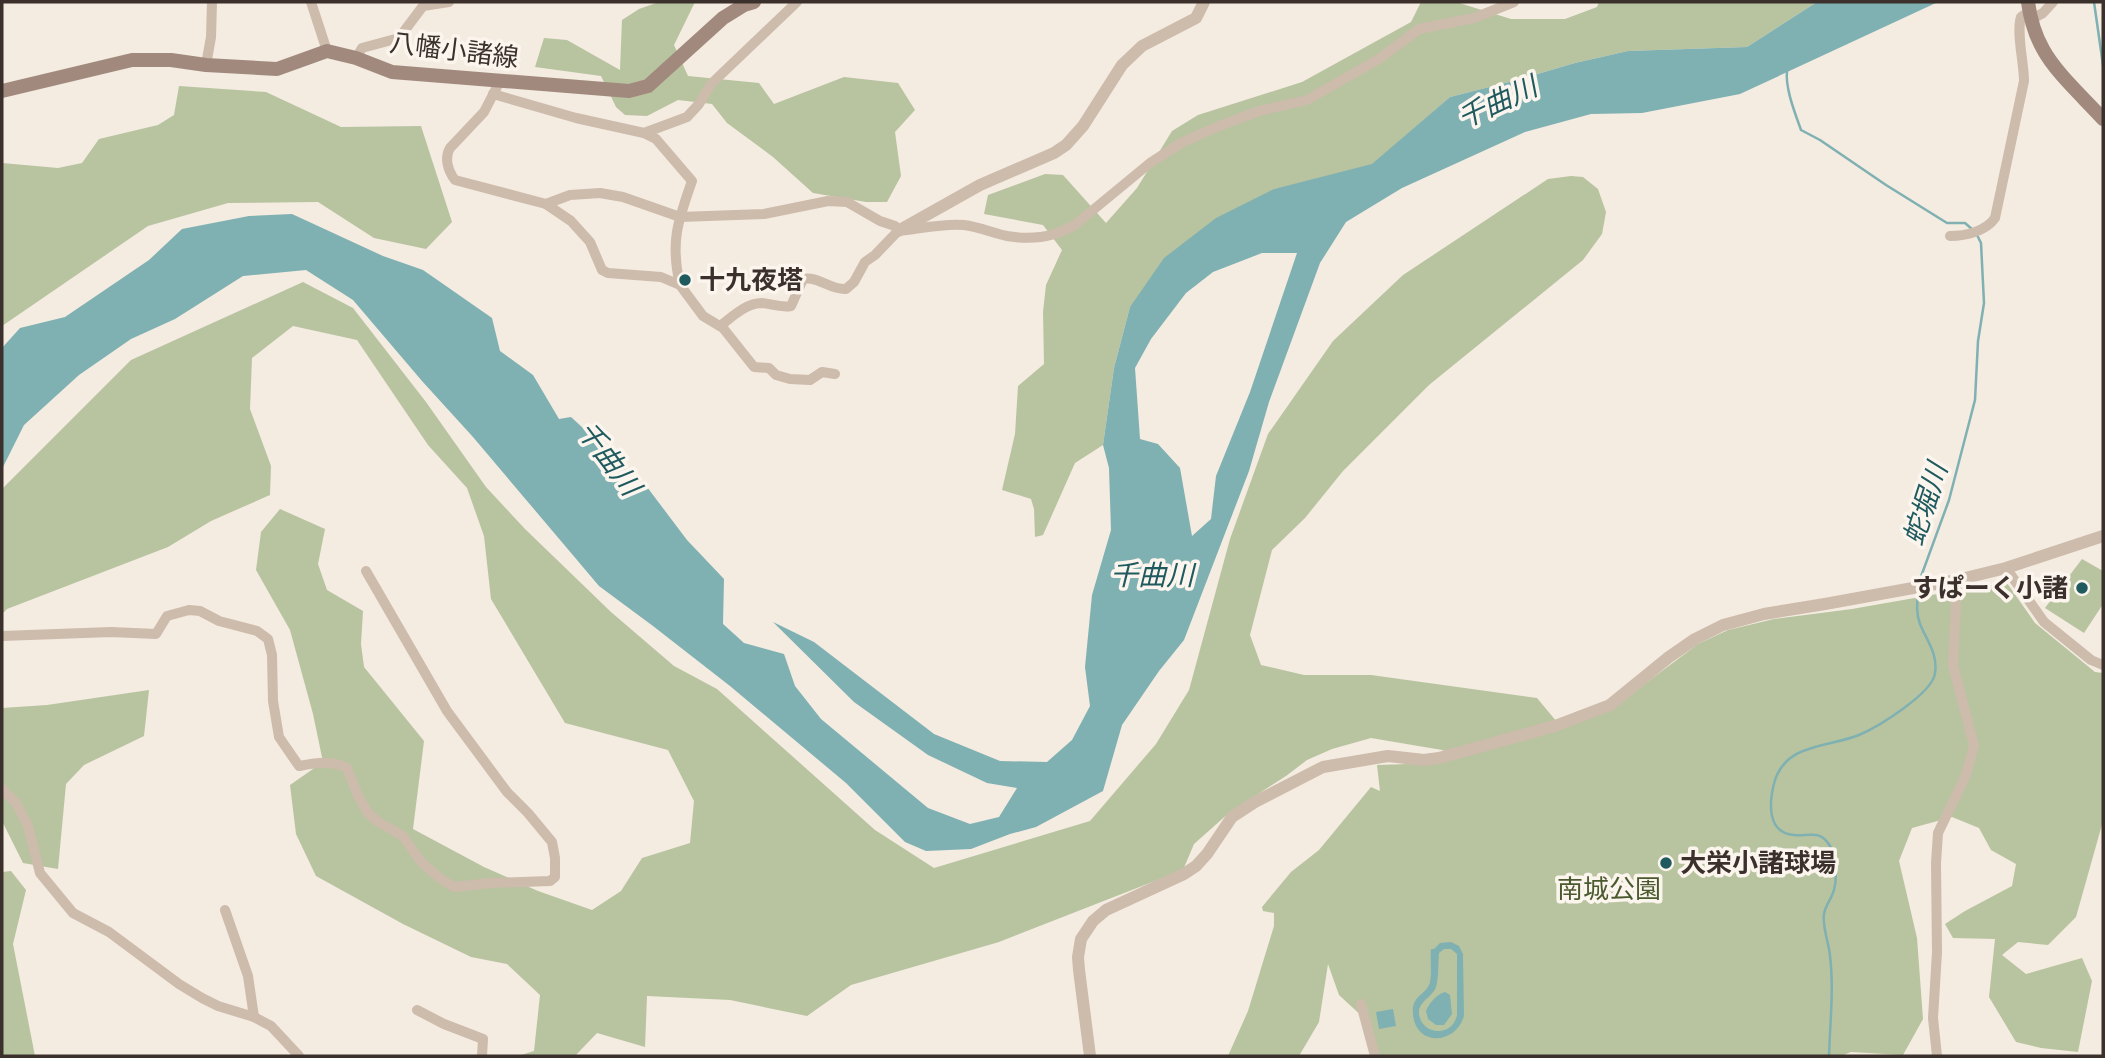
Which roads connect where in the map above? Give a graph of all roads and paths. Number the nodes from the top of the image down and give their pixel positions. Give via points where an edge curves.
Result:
1 (212, 2) edge
2 (311, 2) edge
3 (449, 2) edge
4 (754, 2) edge
5 (797, 2) edge
6 (1204, 2) edge
7 (1514, 2) edge
8 (2053, 2) edge
9 (2029, 9) edge
10 (327, 51) junction
11 (356, 58) junction
12 (206, 65) junction
13 (497, 88) junction
14 (2, 91) edge
15 (2103, 119) edge
16 (644, 132) junction
17 (546, 204) junction
18 (680, 217) junction
19 (898, 231) junction
20 (1950, 236) dead end
21 (680, 285) junction
22 (720, 326) junction
23 (835, 374) dead end
24 (2103, 536) edge
25 (2006, 568) junction
26 (366, 571) dead end
27 (1957, 580) junction
28 (2, 636) edge
29 (2103, 665) edge
30 (2, 789) edge
31 (225, 910) dead end
32 (1361, 1004) dead end
33 (417, 1010) dead end
34 (254, 1017) junction
35 (299, 1056) edge
36 (482, 1056) edge
37 (1090, 1056) edge
38 (1375, 1056) edge
39 (1937, 1056) edge

1 - 12 street
2 - 10 street
3 - 11 street via 423,6 399,38 362,48
4 - 13 main road, 八幡小諸線 via 723,18 648,86 629,91
5 - 16 street via 711,84 687,117
6 - 19 street via 1196,18 1142,46 1122,65 1066,145
7 - 19 street via 1474,18 1419,29 1379,59 1307,100 1259,111 1181,143 1065,232 1007,236 962,225
8 - 9 street via 2043,13
9 - 15 main road via 2043,49
9 - 20 street via 2018,26 2024,81 1995,218 1979,230
10 - 11 main road, 八幡小諸線
10 - 12 main road via 277,69
11 - 13 main road, 八幡小諸線 via 392,72
12 - 14 main road via 132,60
13 - 16 street via 576,118
13 - 17 street via 484,112 450,148 450,173 455,180
16 - 18 street via 656,139 692,181
17 - 18 street via 570,195 600,193
17 - 21 street via 590,242 608,274 661,277
18 - 19 street via 764,214 828,201 847,202
18 - 21 street via 674,244
19 - 22 street via 864,262 846,289 812,277 803,279 791,306 747,306
21 - 22 street via 703,316
22 - 23 street via 754,367 790,379
24 - 25 street
25 - 27 street
25 - 29 street via 2044,622
26 - 28 street via 447,711 507,792 552,842 555,877 550,881 454,887 421,862 403,836 368,813 347,768 323,762 299,766 279,737 272,655 268,639 257,631 188,610 167,616 156,634
27 - 37 street via 1723,625 1669,657 1610,705 1555,726 1456,755 1424,760 1388,756 1323,767 1255,802 1232,817 1196,866 1106,910 1093,921 1082,939 1079,957
27 - 39 street via 1953,666 1974,745 1966,775 1938,833 1933,1018
30 - 34 street via 16,803 27,826 40,873 73,914 109,932 202,998
31 - 34 street via 248,976
32 - 38 street
33 - 36 street via 483,1039
34 - 35 street via 271,1026

